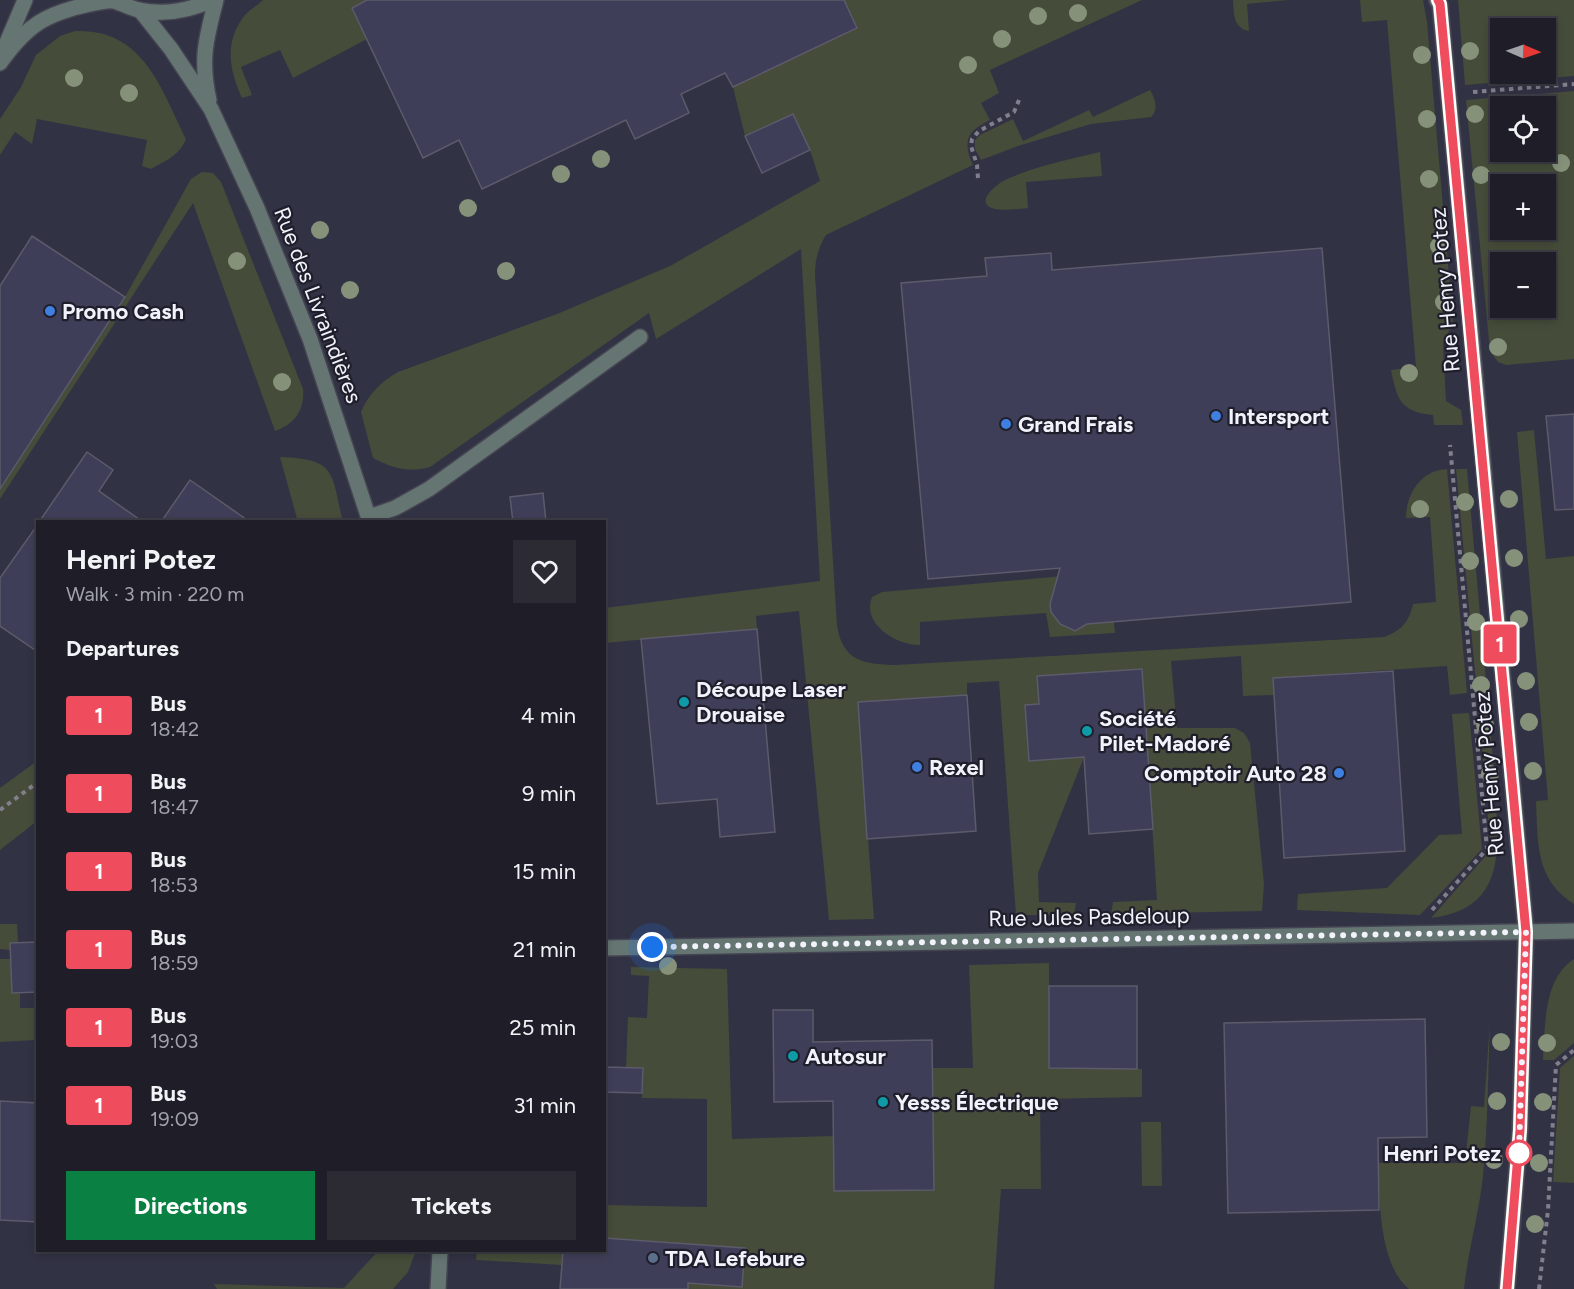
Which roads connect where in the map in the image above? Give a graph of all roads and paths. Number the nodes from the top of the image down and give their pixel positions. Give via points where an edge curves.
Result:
1 (25, 0) edge
2 (111, 0) edge
3 (214, 0) edge
4 (1439, 2) edge
5 (140, 10) junction
6 (0, 61) edge
7 (1574, 84) edge
8 (1449, 94) junction
9 (1019, 100) dead end
10 (211, 109) junction
11 (978, 178) dead end
12 (640, 337) dead end
13 (1450, 445) dead end
14 (370, 520) edge
15 (36, 783) edge
16 (0, 810) edge
17 (1427, 915) dead end
18 (1574, 931) edge
19 (1526, 932) junction
20 (606, 948) edge
21 (1574, 1050) edge
22 (440, 1252) edge
23 (438, 1289) edge
24 (1508, 1289) edge
25 (1539, 1289) edge

1 - 6 street
2 - 5 street
2 - 6 street via 73,8 39,22
3 - 5 street via 179,11
3 - 10 street via 204,47
4 - 8 street, Rue Henry Potez
5 - 10 street
7 - 8 path
8 - 19 street, Rue Henry Potez
9 - 11 path via 1014,112 972,139
10 - 14 street, Rue des Livraindières via 257,208 310,339
12 - 14 street via 429,489
13 - 17 path via 1487,849
15 - 16 path
18 - 19 street, Rue Jules Pasdeloup
19 - 20 street, Rue Jules Pasdeloup
19 - 24 street, Rue Henry Potez via 1520,1130
21 - 25 path via 1556,1065
22 - 23 street

